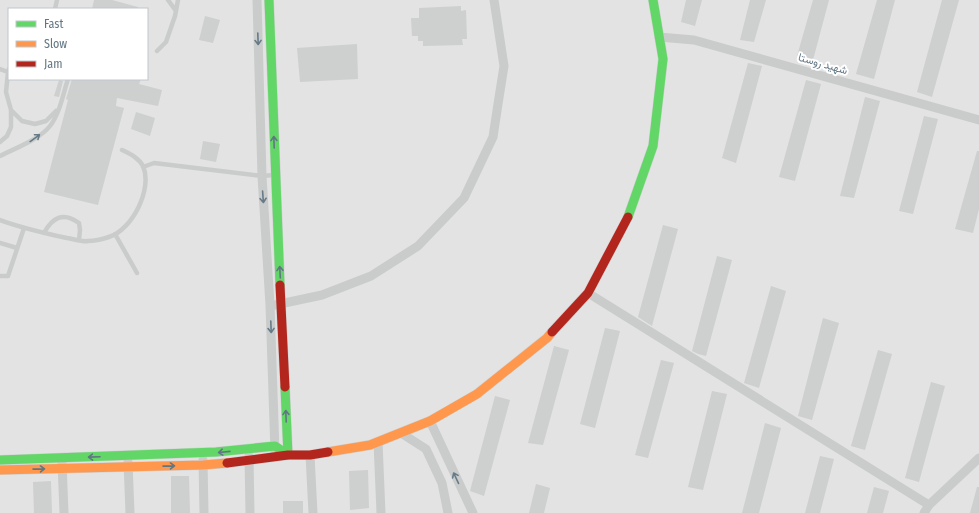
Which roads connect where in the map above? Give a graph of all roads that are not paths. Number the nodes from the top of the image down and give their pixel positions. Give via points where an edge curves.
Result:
1 (168, 0) edge
2 (178, 0) edge
3 (257, 0) edge
4 (269, 0) edge
5 (494, 0) edge
6 (653, 0) edge
7 (176, 11) junction
8 (659, 37) junction
9 (157, 51) dead end
10 (0, 69) edge
11 (8, 70) edge
12 (68, 80) edge
13 (59, 108) junction
14 (11, 110) junction
15 (979, 120) edge
16 (0, 142) edge
17 (122, 150) dead end
18 (0, 156) edge
19 (143, 167) junction
20 (275, 175) junction
21 (262, 176) junction
22 (0, 220) edge
23 (24, 228) junction
24 (44, 233) junction
25 (115, 234) junction
26 (79, 240) junction
27 (0, 243) edge
28 (17, 248) junction
29 (137, 273) dead end
30 (0, 276) edge
31 (588, 293) junction
32 (281, 304) junction
33 (270, 305) junction
34 (430, 422) junction
35 (401, 433) junction
36 (378, 442) junction
37 (275, 446) junction
38 (248, 449) junction
39 (203, 453) junction
40 (288, 455) junction
41 (310, 455) junction
42 (128, 456) junction
43 (62, 458) junction
44 (276, 458) junction
45 (979, 458) edge
46 (0, 460) edge
47 (249, 461) junction
48 (203, 465) junction
49 (128, 466) junction
50 (62, 468) junction
51 (0, 470) edge
52 (926, 509) edge
53 (64, 513) edge
54 (130, 513) edge
55 (204, 513) edge
56 (250, 513) edge
57 (314, 513) edge
58 (381, 513) edge
59 (448, 513) edge
60 (473, 513) edge

1 - 7 lane
2 - 7 lane
3 -> 21 street
20 -> 4 street
5 - 32 street via 504,66 501,89 493,136 464,198 418,246 371,276 322,295
6 - 8 street
7 - 9 lane via 166,42
8 - 15 street, شهید روستا via 694,40
8 - 31 street via 663,59 653,146 626,222
10 - 11 lane
11 - 14 lane via 6,92
12 - 13 lane
13 - 14 lane via 46,121 35,124 22,121
18 -> 13 lane via 33,140 50,126
14 - 16 lane via 11,127 7,136
17 - 19 lane via 137,158
19 - 21 lane via 154,163
19 - 25 lane via 143,198 133,218 123,230
20 - 21 lane
32 -> 20 street
21 -> 33 street
22 - 23 lane
23 - 24 lane
23 - 28 lane
24 - 26 lane
24 - 26 lane via 50,223 57,218 66,217 79,223
25 - 26 lane via 87,242
25 - 29 lane
27 - 28 lane
28 - 30 lane via 8,276
31 - 34 street via 547,338 477,394
31 - 52 street
32 - 33 street
40 -> 32 street
33 -> 37 street
34 - 35 street
60 -> 34 street
35 - 36 street
35 - 59 street via 426,449 442,483
36 - 41 street
36 - 58 street
37 - 38 street
37 - 40 street
37 - 44 street
38 -> 39 street
38 - 47 street
39 - 42 street
39 - 48 street
40 - 41 street
40 - 44 street
41 - 57 street
42 -> 43 street
42 - 49 street
43 - 46 street
43 - 50 street
44 - 47 street
45 - 52 street
47 - 48 street
47 - 56 street
49 -> 48 street
48 - 55 street
49 - 50 street
49 - 54 street
51 -> 50 street
50 - 53 street

